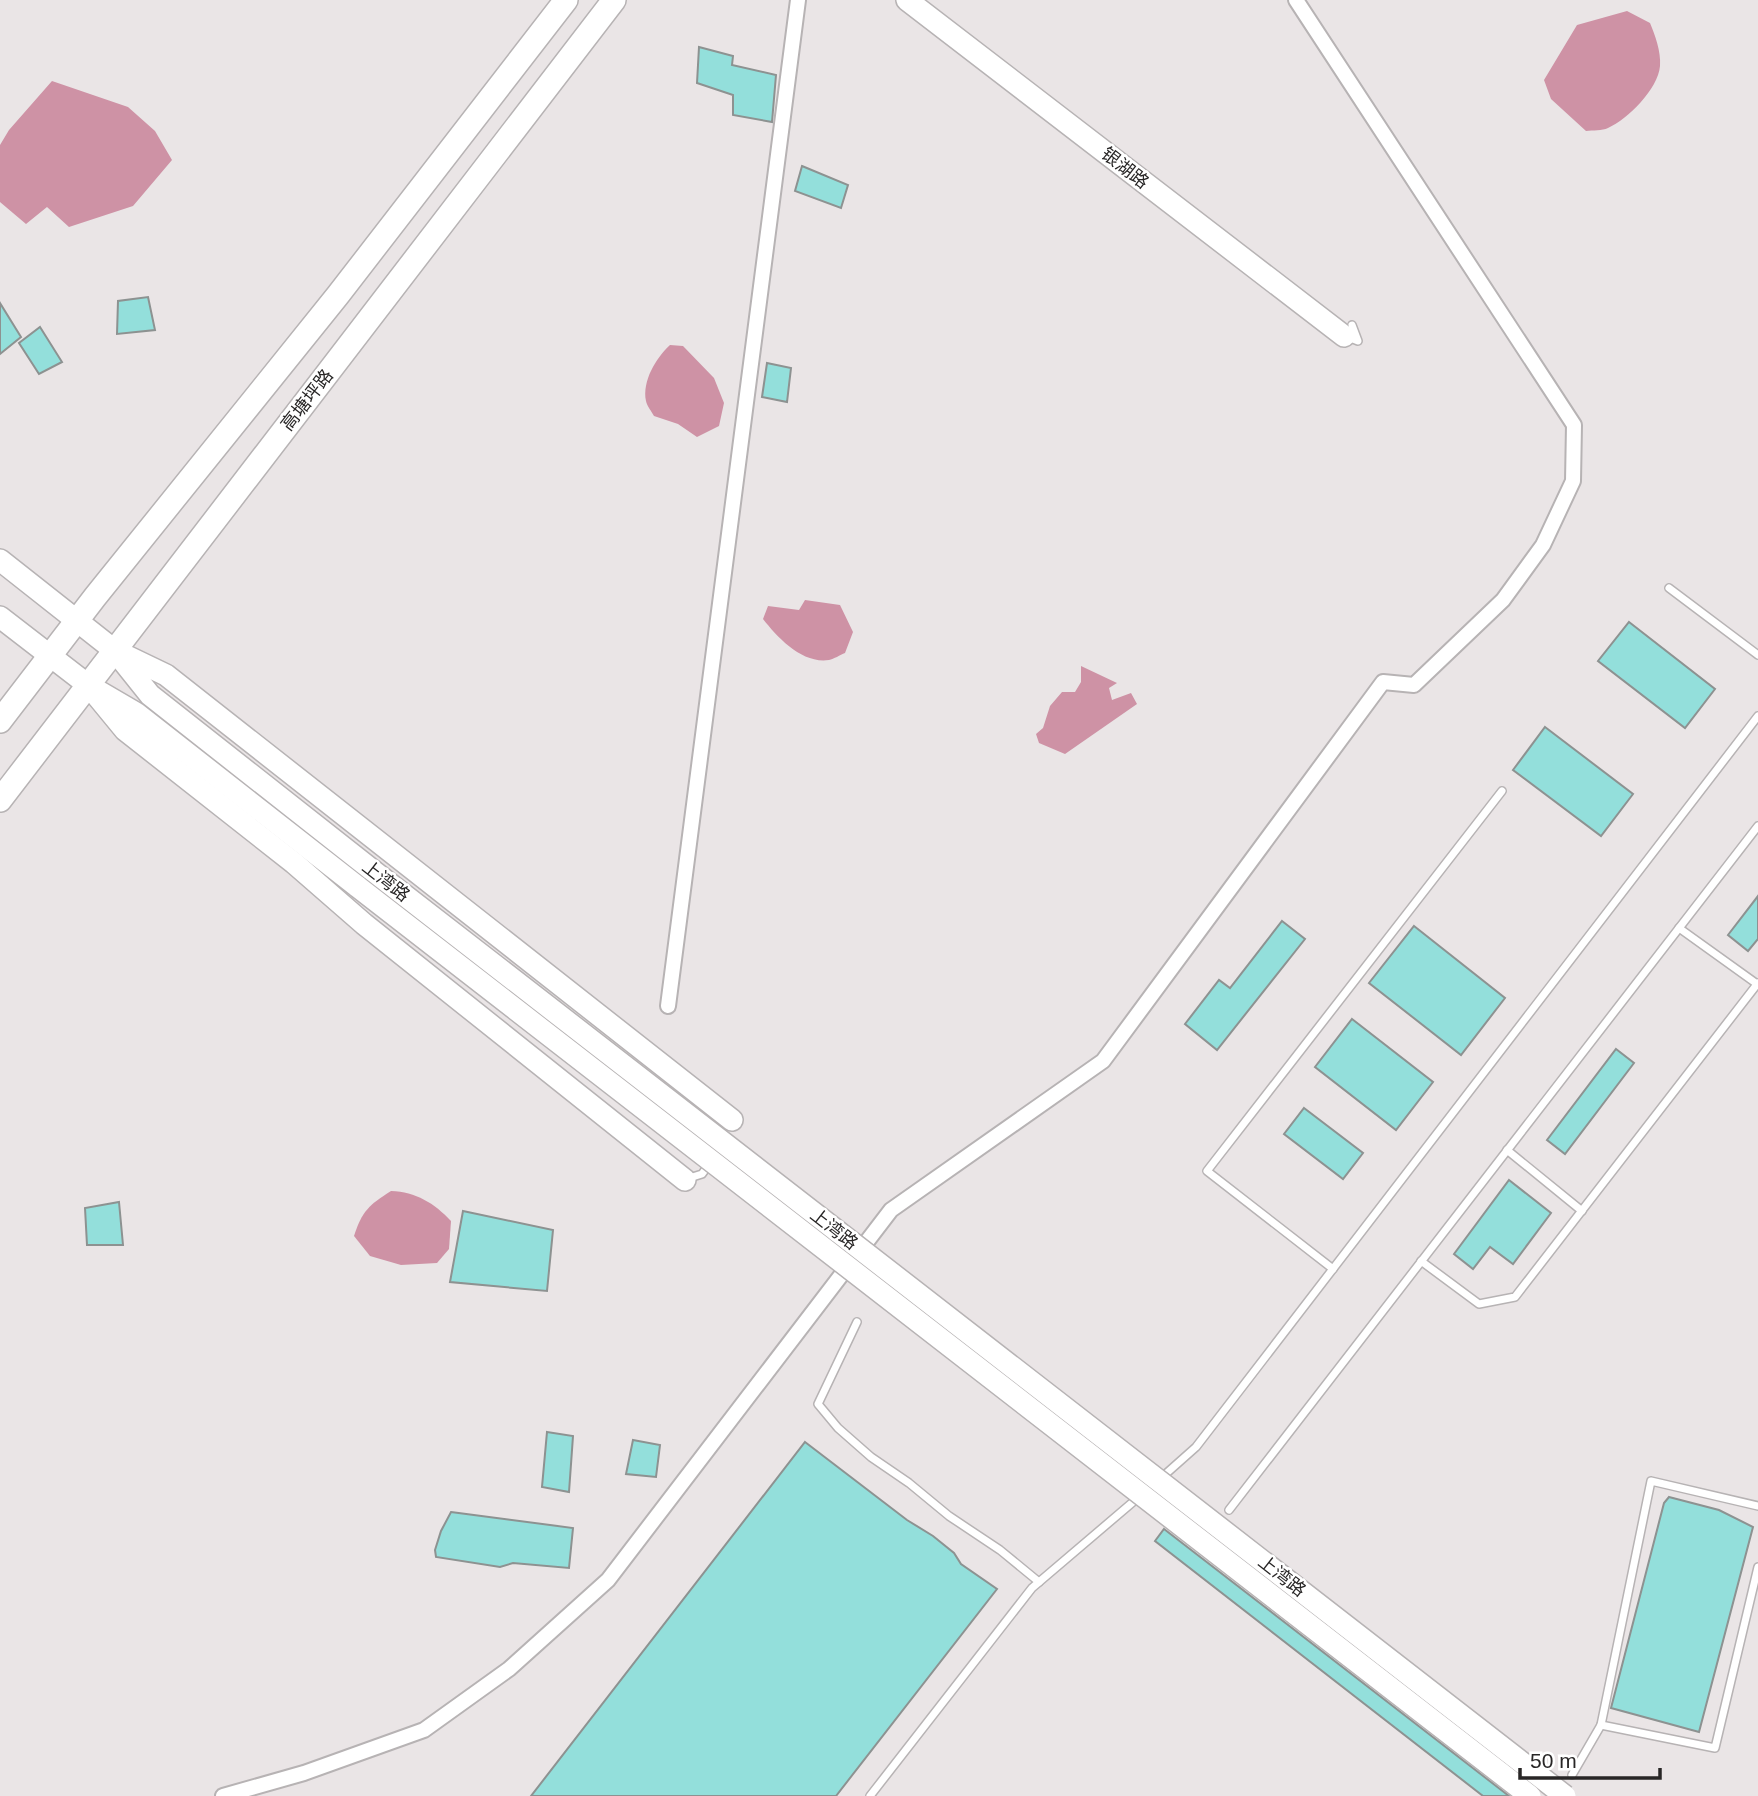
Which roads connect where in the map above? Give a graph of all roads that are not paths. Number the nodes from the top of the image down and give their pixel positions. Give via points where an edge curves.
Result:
1 (566, 0) edge
2 (614, 0) edge
3 (798, 0) edge
4 (907, 0) edge
5 (930, 0) edge
6 (1296, 0) edge
7 (0, 560) edge
8 (1669, 588) dead end
9 (0, 617) edge
10 (77, 621) junction
11 (114, 650) junction
12 (1758, 655) edge
13 (50, 656) junction
14 (88, 685) junction
15 (1758, 716) edge
16 (0, 721) edge
17 (1502, 791) dead end
18 (0, 800) edge
19 (1758, 825) edge
20 (1679, 928) junction
21 (1758, 984) edge
22 (668, 1006) dead end
23 (732, 1120) joint
24 (1507, 1150) junction
25 (685, 1180) joint
26 (1582, 1211) junction
27 (1421, 1261) junction
28 (1333, 1269) junction
29 (857, 1322) dead end
30 (1758, 1506) edge
31 (1229, 1510) dead end
32 (1758, 1567) edge
33 (1039, 1582) junction
34 (1601, 1725) junction
35 (1573, 1775) dead end
36 (223, 1796) edge
37 (870, 1796) edge
38 (1530, 1796) edge
39 (1565, 1796) edge

1 - 10 main road
2 - 11 main road, 高塘坪路
3 - 22 street
4 - 5 main road, 银湖路 via 1348,330
6 - 36 street via 1574,425 1573,481 1543,545 1503,600 1414,685 1383,682 1103,1061 891,1210 608,1580 579,1609 509,1669 424,1730
7 - 10 main road, 上湾路
8 - 12 lane
9 - 13 main road, 上湾路
10 - 11 main road, 上湾路
10 - 13 main road
11 - 14 main road, 高塘坪路
11 - 23 main road, 上湾路 via 166,675
11 - 39 main road, 上湾路, bridge via 150,695
13 - 14 main road, 上湾路
13 - 16 main road
14 - 18 main road, 高塘坪路
14 - 25 main road, 上湾路 via 125,730
14 - 38 main road, 上湾路, bridge via 136,713
15 - 28 lane
17 - 28 lane via 1207,1171
19 - 20 lane
20 - 21 lane
20 - 24 lane
21 - 26 lane
23 - 25 lane via 733,1131 702,1174
24 - 26 lane
24 - 27 lane
26 - 27 lane via 1516,1297 1479,1304
27 - 31 lane
28 - 33 lane via 1196,1447
29 - 33 lane via 818,1404 870,1457
30 - 34 lane via 1651,1481
32 - 34 lane via 1715,1748
33 - 37 lane
34 - 35 lane

